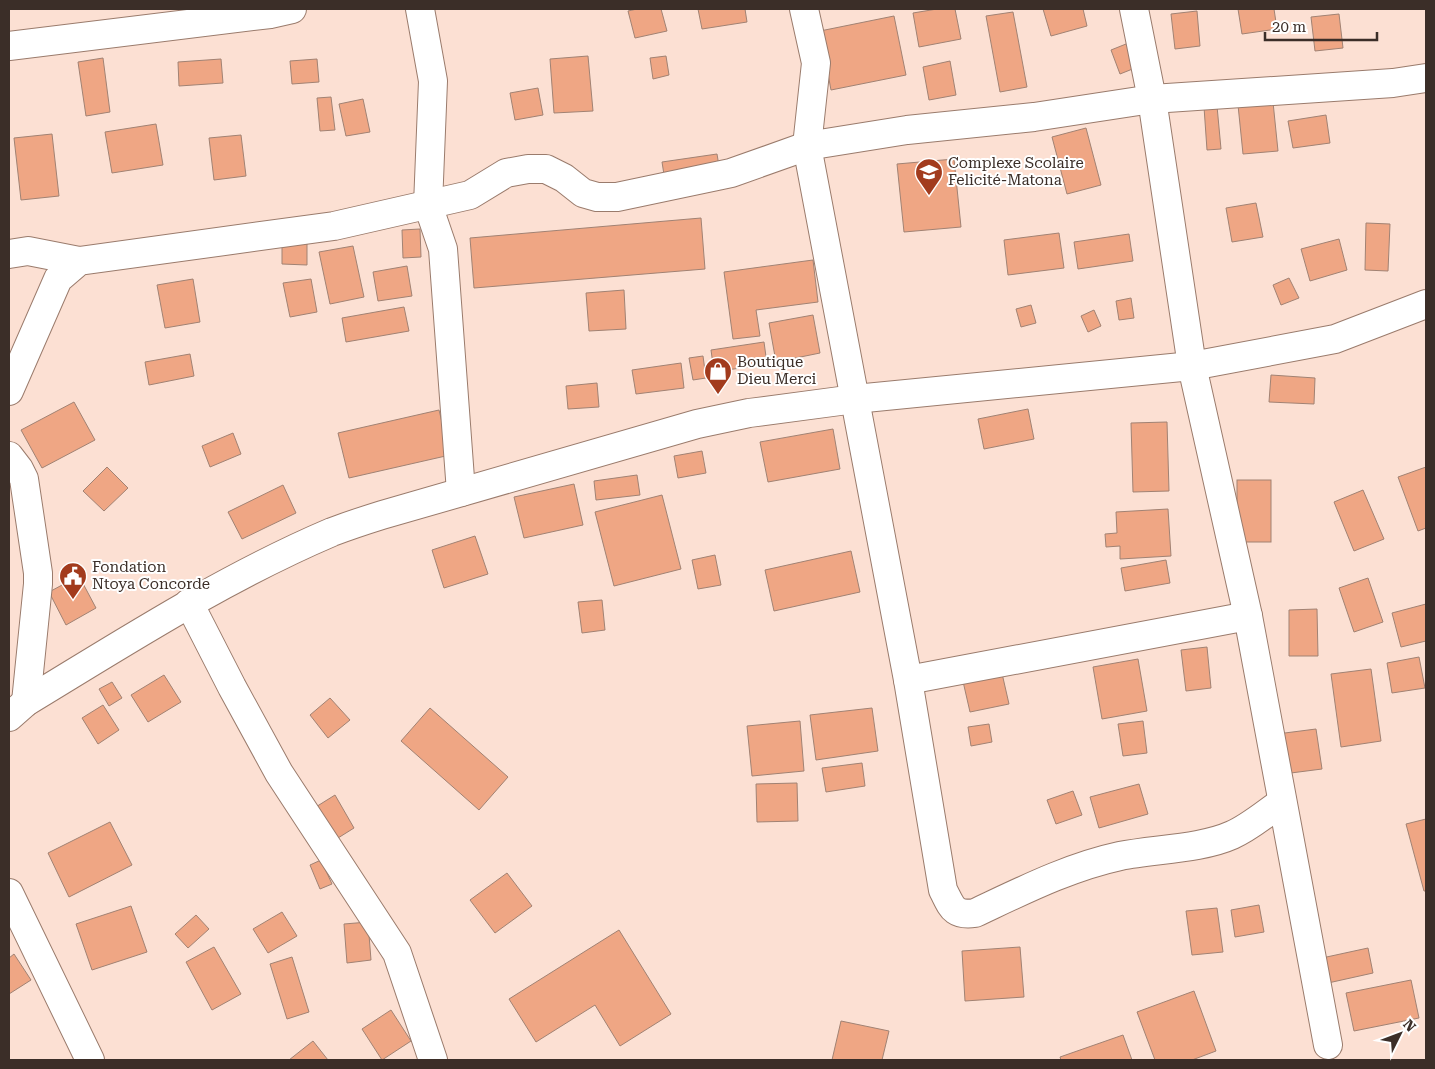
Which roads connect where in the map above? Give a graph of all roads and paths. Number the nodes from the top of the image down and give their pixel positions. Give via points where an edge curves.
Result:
1 (292, 9) edge
2 (420, 9) edge
3 (804, 9) edge
4 (1134, 9) edge
5 (9, 46) edge
6 (1426, 78) edge
7 (1152, 100) junction
8 (807, 146) junction
9 (428, 204) junction
10 (9, 254) edge
11 (79, 261) junction
12 (1426, 304) edge
13 (1192, 366) junction
14 (9, 391) edge
15 (855, 400) junction
16 (9, 456) edge
17 (461, 492) junction
18 (189, 603) junction
19 (1248, 616) junction
20 (908, 680) junction
21 (17, 709) edge
22 (1282, 802) junction
23 (9, 893) edge
24 (1328, 1045) dead end
25 (90, 1060) edge
26 (433, 1060) edge

1 - 5 street
2 - 9 street via 433,81
3 - 8 street via 816,63
4 - 7 street
6 - 7 street
7 - 8 street via 1034,117 907,130
7 - 13 street
8 - 9 street via 731,173 618,197 583,193 546,169 528,169 506,173 470,195
8 - 15 street
9 - 11 street via 334,226
9 - 17 street via 443,249
10 - 11 street via 28,250
11 - 14 street via 58,279
12 - 13 street via 1335,339
13 - 15 street
13 - 19 street
15 - 17 street via 749,413 697,424
15 - 20 street
16 - 21 street via 24,479 38,573
17 - 18 street via 333,532
18 - 21 street
18 - 26 street via 279,772 397,953
19 - 20 street
19 - 22 street
20 - 22 street via 943,890 952,908 963,914 975,913 1068,871 1120,856 1213,842 1231,836
22 - 24 street
23 - 25 street

